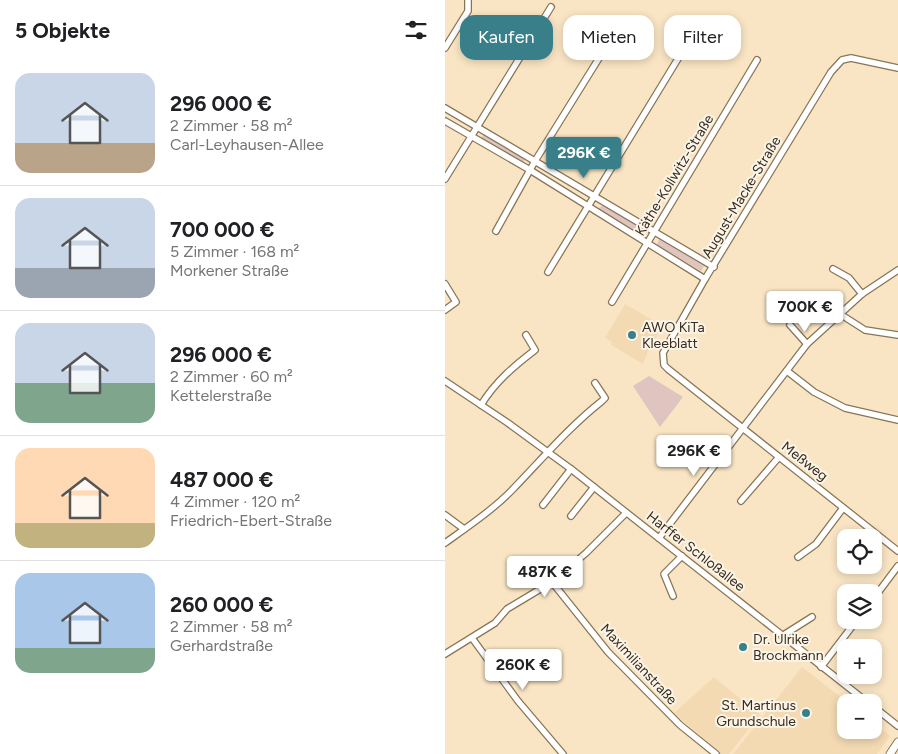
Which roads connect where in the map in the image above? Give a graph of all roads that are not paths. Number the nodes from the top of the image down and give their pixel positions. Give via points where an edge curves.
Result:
1 (468, 0) edge
2 (551, 8) dead end
3 (445, 48) edge
4 (598, 60) edge
5 (677, 60) edge
6 (757, 60) dead end
7 (898, 68) edge
8 (445, 108) edge
9 (445, 121) edge
10 (478, 128) junction
11 (473, 137) junction
12 (535, 161) junction
13 (530, 170) junction
14 (445, 179) edge
15 (594, 196) junction
16 (588, 206) junction
17 (496, 231) dead end
18 (654, 232) junction
19 (647, 244) junction
20 (714, 266) junction
21 (833, 268) dead end
22 (898, 270) edge
23 (548, 272) dead end
24 (705, 278) junction
25 (445, 284) edge
26 (862, 294) junction
27 (612, 302) dead end
28 (445, 310) edge
29 (840, 314) junction
30 (790, 325) dead end
31 (526, 335) dead end
32 (898, 335) edge
33 (807, 344) junction
34 (787, 370) junction
35 (445, 381) edge
36 (595, 383) dead end
37 (697, 390) joint
38 (481, 405) junction
39 (898, 420) edge
40 (744, 428) junction
41 (548, 452) junction
42 (779, 457) junction
43 (571, 469) junction
44 (594, 487) junction
45 (741, 501) dead end
46 (543, 505) dead end
47 (843, 508) junction
48 (626, 513) junction
49 (445, 515) edge
50 (571, 516) dead end
51 (464, 529) junction
52 (659, 538) junction
53 (445, 543) edge
54 (898, 551) edge
55 (682, 556) junction
56 (798, 557) dead end
57 (898, 566) edge
58 (553, 582) junction
59 (882, 587) edge
60 (673, 596) dead end
61 (812, 617) dead end
62 (850, 629) edge
63 (782, 636) junction
64 (471, 638) junction
65 (445, 654) edge
66 (821, 667) junction
67 (856, 694) edge
68 (882, 713) edge
69 (898, 726) edge
70 (898, 742) edge
71 (563, 754) edge
72 (716, 754) edge
73 (889, 754) edge

1 - 3 street via 468,11
2 - 10 street
4 - 12 street
5 - 15 street
6 - 18 street, Käthe-Kollwitz-Straße
7 - 20 street, August-Macke-Straße via 851,58 842,60 831,72
8 - 10 street
9 - 11 street
10 - 11 street
10 - 12 street
11 - 13 street
11 - 14 street
12 - 13 street
12 - 15 street
13 - 16 street
13 - 17 street
15 - 16 street
15 - 18 street
16 - 19 street
16 - 23 street
18 - 19 street, Käthe-Kollwitz-Straße
18 - 20 street
19 - 24 street
19 - 27 street, Käthe-Kollwitz-Straße
20 - 24 street, August-Macke-Straße
21 - 26 street via 849,278
22 - 26 street
24 - 37 street, August-Macke-Straße via 663,353 668,369
25 - 28 street via 456,302
26 - 29 street
29 - 32 street via 865,330
29 - 33 street
30 - 33 street
31 - 38 street via 535,350 495,385
33 - 34 street
34 - 39 street via 814,392 845,408
34 - 40 street
35 - 38 street, Harffer Schloßallee
36 - 41 street via 605,398 578,420
37 - 40 street, Meßweg
38 - 41 street, Harffer Schloßallee
40 - 42 street, Meßweg
40 - 52 street
41 - 43 street, Harffer Schloßallee
41 - 51 street via 513,489
42 - 45 street
42 - 47 street, Meßweg
43 - 44 street, Harffer Schloßallee
43 - 46 street
44 - 48 street, Harffer Schloßallee
44 - 50 street
47 - 54 street, Meßweg
47 - 56 street via 816,544
48 - 52 street, Harffer Schloßallee
48 - 58 street
49 - 51 street
51 - 53 street
52 - 55 street, Harffer Schloßallee
55 - 60 street via 663,574
55 - 63 street, Harffer Schloßallee
57 - 59 street
58 - 64 street via 507,609 495,623
58 - 72 street, Maximilianstraße via 608,652 680,725
61 - 63 street
62 - 66 street
63 - 66 street, Harffer Schloßallee
64 - 65 street
64 - 71 street
66 - 67 street, Harffer Schloßallee
68 - 69 street
70 - 73 street

